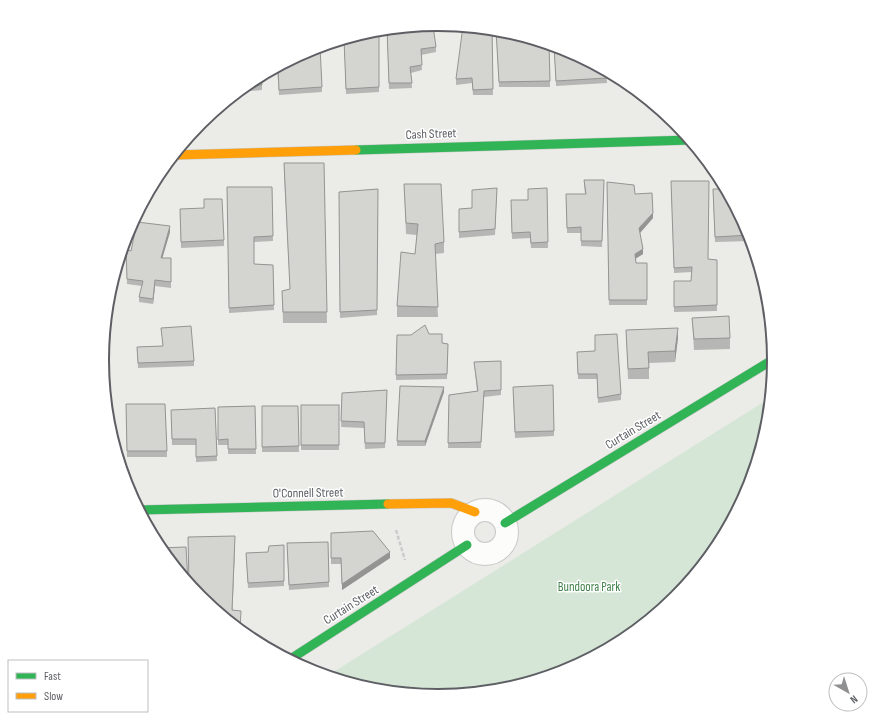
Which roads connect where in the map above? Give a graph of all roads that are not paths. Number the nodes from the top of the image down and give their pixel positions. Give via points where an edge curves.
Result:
1 (683, 140) edge
2 (181, 155) edge
3 (767, 363) edge
4 (145, 510) edge
5 (475, 512) junction
6 (505, 523) junction
7 (467, 545) junction
8 (295, 656) edge

1 - 2 street, Cash Street
3 - 6 street, Curtain Street
4 - 5 street, O'Connell Street via 451,503
5 - 6 street via 492,512 500,516
5 - 7 street via 468,518 464,527 463,536
6 - 7 street via 505,539 495,551 480,554
7 - 8 street, Curtain Street

